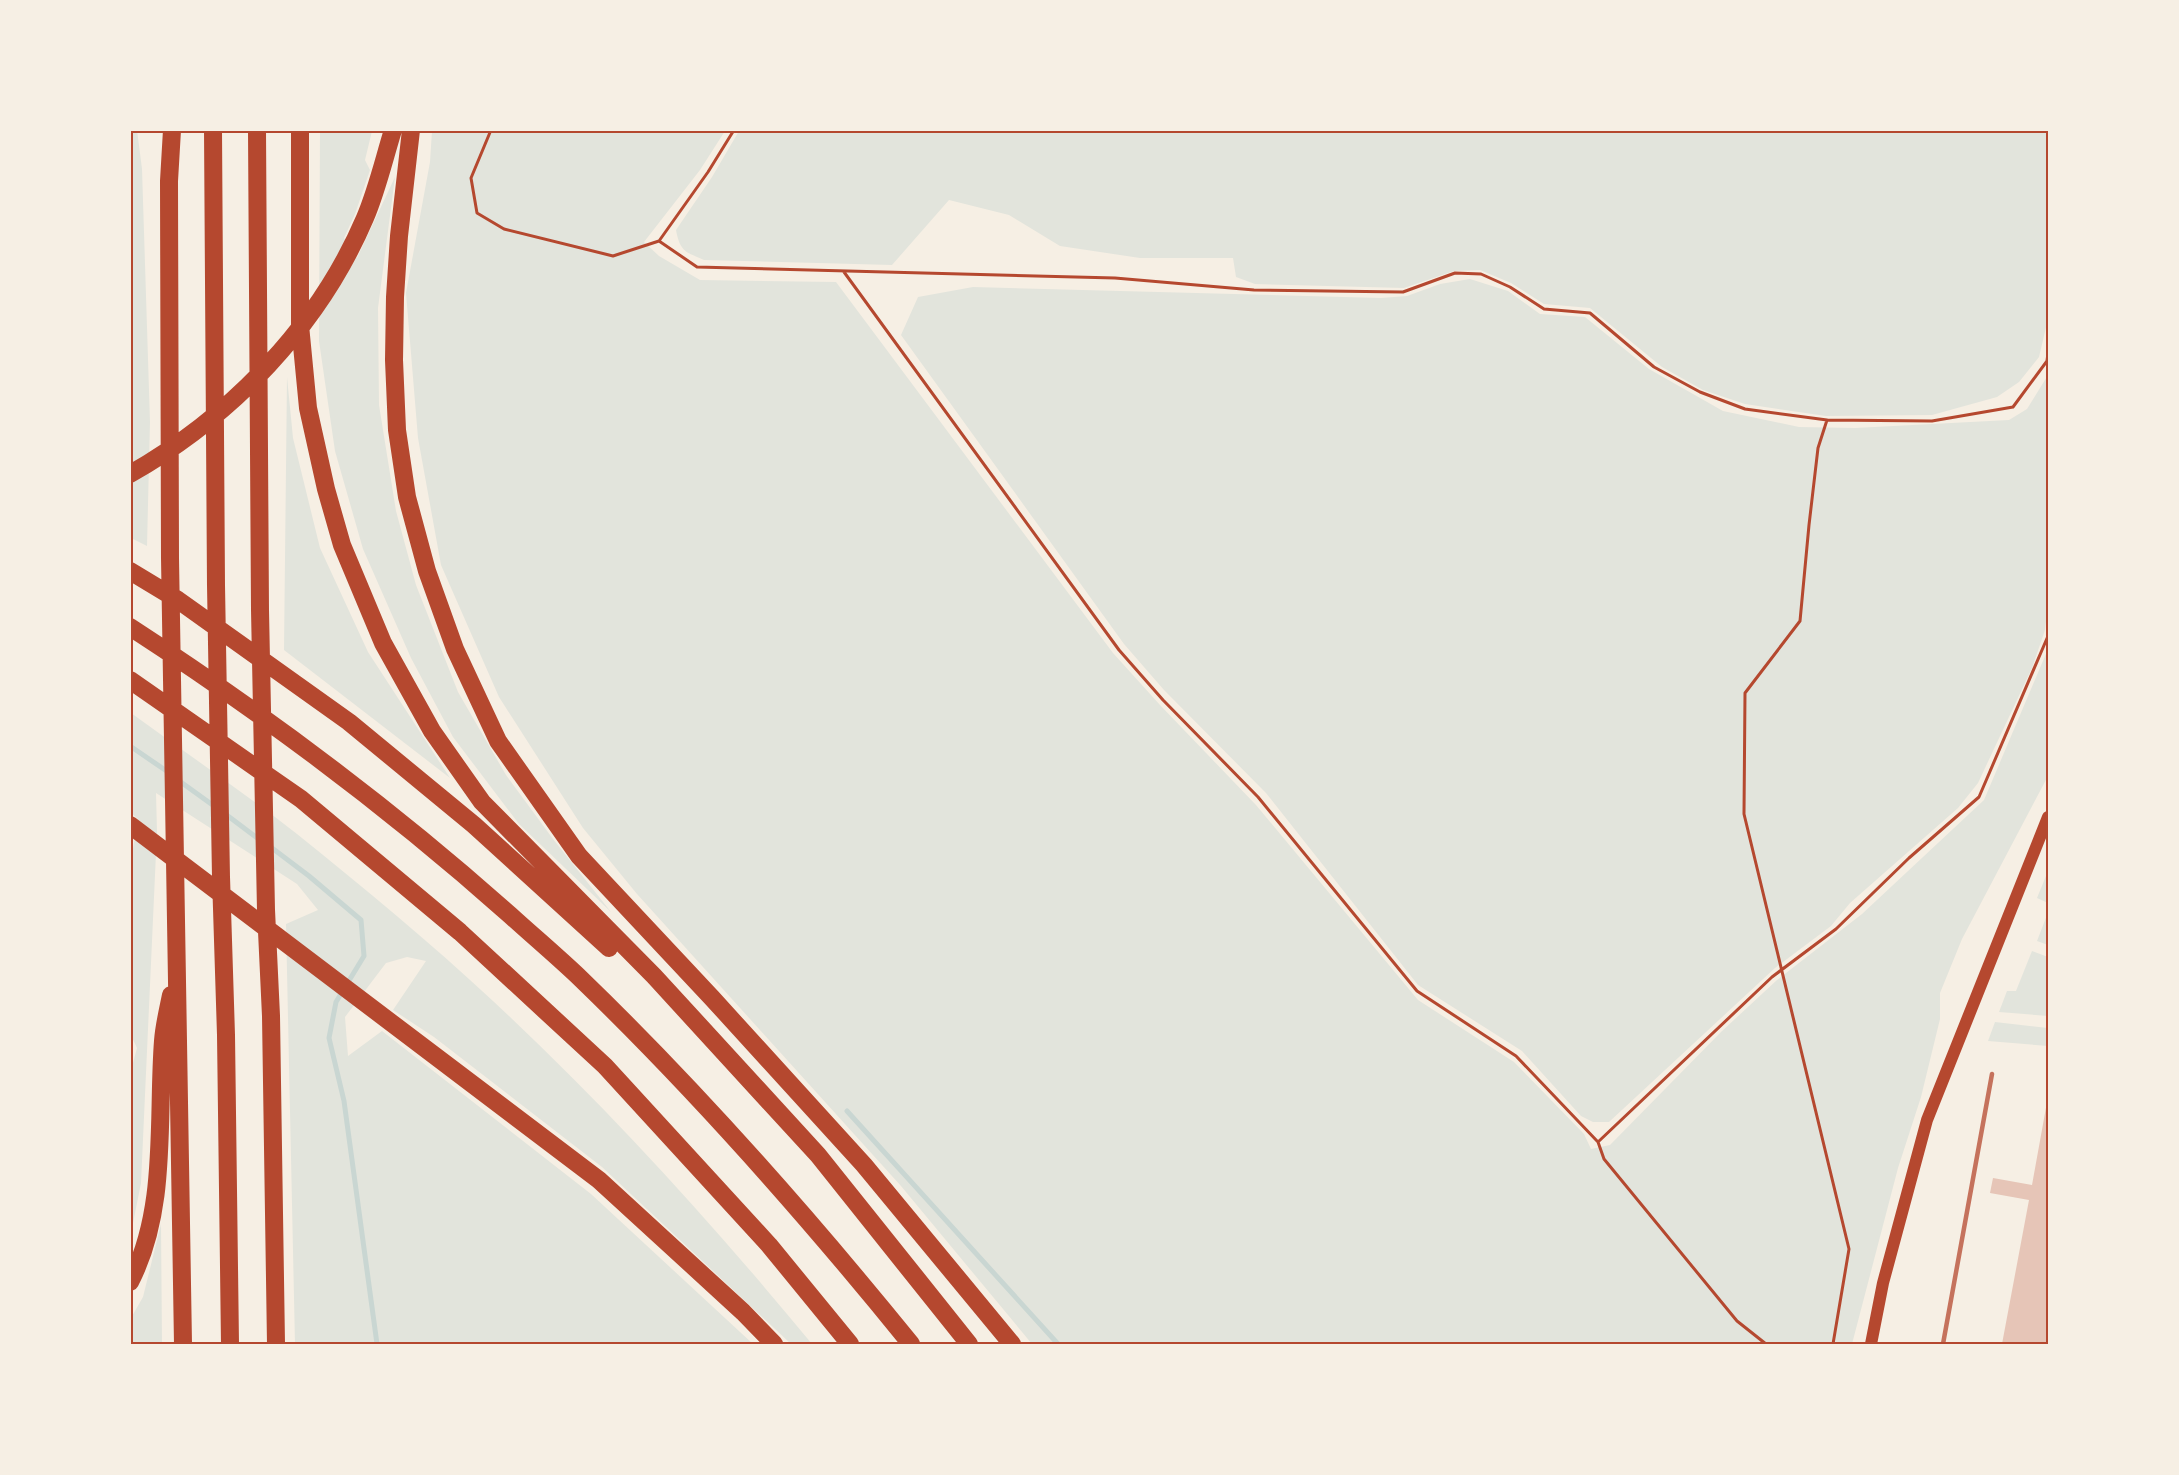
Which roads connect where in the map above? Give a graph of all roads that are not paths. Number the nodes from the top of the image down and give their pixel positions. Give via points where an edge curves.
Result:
1 (161, 130) edge
2 (172, 130) edge
3 (213, 130) edge
4 (257, 130) edge
5 (300, 130) edge
6 (393, 130) edge
7 (411, 130) edge
8 (170, 181) junction
9 (130, 474) edge
10 (130, 571) edge
11 (130, 627) edge
12 (130, 680) edge
13 (2049, 817) edge
14 (130, 825) edge
15 (178, 955) junction
16 (711, 1040) junction
17 (1992, 1074) dead end
18 (130, 1282) edge
19 (183, 1344) edge
20 (230, 1344) edge
21 (276, 1344) edge
22 (774, 1344) edge
23 (850, 1344) edge
24 (911, 1344) edge
25 (969, 1344) edge
26 (1012, 1344) edge
27 (1871, 1344) edge
28 (1942, 1344) edge

1 - 8 highway
2 - 8 highway
3 - 20 highway via 216,585
4 - 21 highway via 260,610
5 - 16 highway via 300,325 308,408 342,545 383,643 432,731 482,802 654,976
6 - 9 highway via 365,218 307,320 272,361 206,423
7 - 26 highway via 395,297 397,430 407,497 427,571 455,649 498,741 579,856 864,1165
8 - 15 highway via 170,558
10 - 16 highway via 178,600 349,722 474,825 658,996
11 - 24 highway via 302,745 439,852 580,978 729,1131
12 - 23 highway via 301,799 460,932 605,1066 769,1245
13 - 27 main road via 1927,1120 1883,1283
14 - 22 highway via 599,1180
15 - 18 highway via 163,1039 158,1178 150,1225
15 - 19 highway
16 - 25 highway via 818,1155
17 - 28 lane

